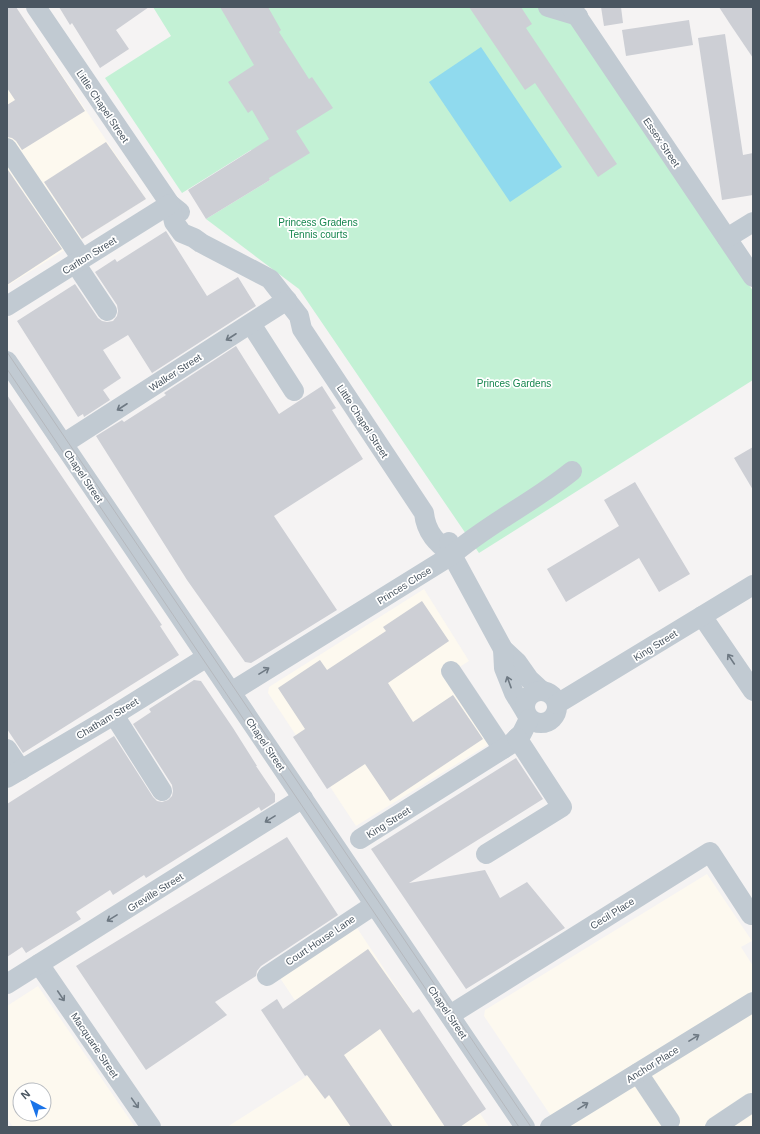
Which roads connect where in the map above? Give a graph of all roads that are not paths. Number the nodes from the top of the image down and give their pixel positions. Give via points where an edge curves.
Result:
1 (36, 7) edge
2 (548, 7) edge
3 (574, 12) edge
4 (7, 148) edge
5 (170, 204) junction
6 (753, 222) edge
7 (727, 238) junction
8 (79, 261) junction
9 (753, 277) edge
10 (283, 303) junction
11 (7, 306) edge
12 (107, 311) dead end
13 (250, 324) junction
14 (7, 361) edge
15 (294, 392) dead end
16 (63, 444) junction
17 (572, 471) dead end
18 (452, 555) junction
19 (753, 585) edge
20 (702, 616) junction
21 (503, 649) junction
22 (207, 657) junction
23 (451, 671) dead end
24 (542, 691) junction
25 (753, 691) edge
26 (231, 692) junction
27 (556, 704) junction
28 (114, 715) junction
29 (527, 715) junction
30 (510, 744) junction
31 (7, 749) edge
32 (14, 774) edge
33 (162, 791) dead end
34 (303, 798) junction
35 (360, 839) dead end
36 (486, 854) dead end
37 (374, 905) junction
38 (753, 913) edge
39 (39, 964) junction
40 (267, 976) dead end
41 (7, 984) edge
42 (753, 1002) edge
43 (450, 1015) junction
44 (638, 1073) junction
45 (749, 1100) edge
46 (670, 1121) dead end
47 (151, 1127) edge
48 (525, 1127) edge
49 (550, 1127) edge
50 (715, 1127) edge

1 - 5 street, Little Chapel Street
2 - 3 street
3 - 7 street, Essex Street
4 - 8 street
5 - 8 street, Carlton Street
5 - 10 street, Little Chapel Street via 174,222 182,233 270,279
6 - 7 street
7 - 9 street, Essex Street
8 - 11 street, Carlton Street
8 - 12 street
10 - 13 street, Walker Street
10 - 18 street, Little Chapel Street via 299,316 302,329 424,513 435,518 448,537
13 - 15 street
13 -> 16 street, Walker Street
14 - 16 street, Chapel Street
16 - 22 street, Chapel Street
17 - 18 street, Princes Close via 470,539
18 - 21 street, Little Chapel Street
26 -> 18 street, Princes Close
19 - 20 street, King Street
25 -> 20 street
20 - 27 street, King Street
21 - 24 street, Little Chapel Street
29 -> 21 street, Little Chapel Street via 514,693 504,668
22 - 26 street, Chapel Street
22 - 28 street, Chatham Street
23 - 30 street
24 - 27 street via 551,695
24 - 29 street via 528,697
26 - 34 street, Chapel Street
27 - 29 street via 555,714 548,721 538,723
28 - 32 street, Chatham Street
28 - 33 street
29 - 30 street, King Street via 522,733
30 - 35 street, King Street
30 - 36 street via 562,807
31 - 32 street
34 - 37 street, Chapel Street
34 -> 39 street, Greville Street
37 - 40 street, Court House Lane
37 - 43 street, Chapel Street
38 - 43 street, Cecil Place via 751,915 710,852
39 - 41 street, Greville Street
39 -> 47 street, Macquarie Street
44 -> 42 street, Anchor Place
43 - 48 street, Chapel Street
44 - 46 street
49 -> 44 street, Anchor Place
45 - 50 street

